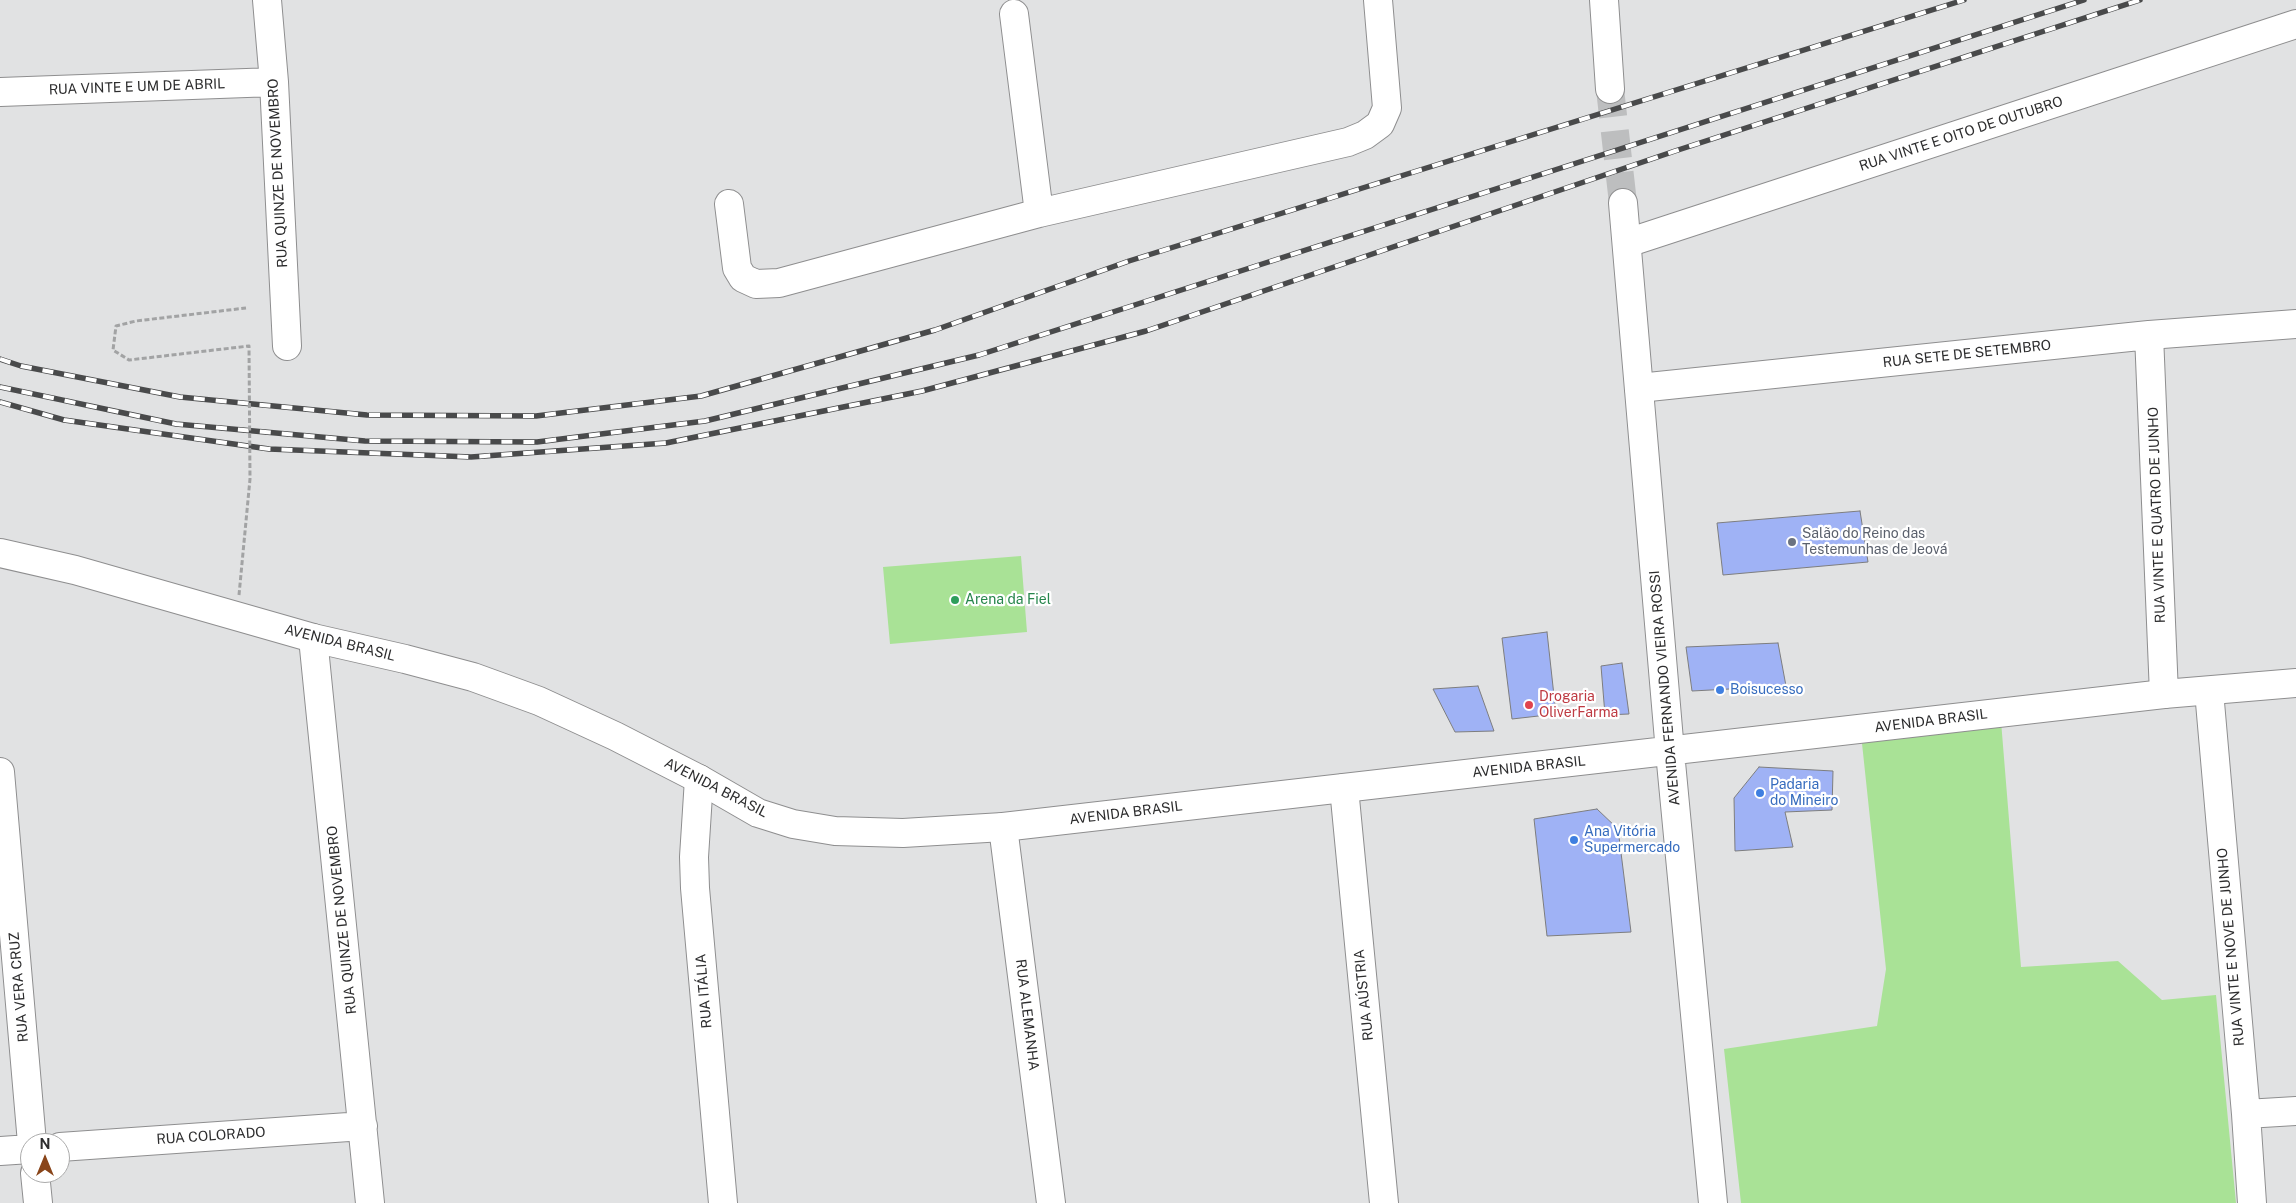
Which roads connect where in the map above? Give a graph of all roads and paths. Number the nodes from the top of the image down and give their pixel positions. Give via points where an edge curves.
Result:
1 (266, 0) edge
2 (1378, 0) edge
3 (1604, 0) edge
4 (1014, 14) dead end
5 (2296, 24) edge
6 (274, 82) junction
7 (1610, 89) tunnel mouth
8 (0, 92) edge
9 (1623, 203) tunnel mouth
10 (729, 204) dead end
11 (1039, 213) junction
12 (1627, 243) junction
13 (246, 308) dead end
14 (2296, 324) edge
15 (2149, 335) junction
16 (287, 346) dead end
17 (1639, 388) junction
18 (0, 553) edge
19 (239, 595) dead end
20 (312, 638) junction
21 (2296, 683) edge
22 (2209, 691) junction
23 (2164, 694) junction
24 (1670, 752) junction
25 (0, 772) edge
26 (699, 779) junction
27 (1344, 788) junction
28 (1002, 827) junction
29 (2296, 1111) edge
30 (2246, 1114) junction
31 (363, 1126) junction
32 (31, 1133) edge
33 (70, 1146) edge
34 (20, 1150) edge
35 (0, 1151) edge
36 (36, 1183) edge
37 (38, 1203) edge
38 (370, 1203) edge
39 (723, 1203) edge
40 (1051, 1203) edge
41 (1384, 1203) edge
42 (1713, 1203) edge
43 (2252, 1203) edge

1 - 6 street, RUA QUINZE DE NOVEMBRO
2 - 11 street via 1387,108 1380,124 1365,135 1348,142
3 - 7 street
4 - 11 street
5 - 12 street, RUA VINTE E OITO DE OUTUBRO
6 - 8 street, RUA VINTE E UM DE ABRIL
6 - 16 street, RUA QUINZE DE NOVEMBRO
9 - 12 street, AVENIDA FERNANDO VIEIRA ROSSI
10 - 11 street via 737,268 743,278 756,284 779,282
12 - 17 street, AVENIDA FERNANDO VIEIRA ROSSI
13 - 19 path, bridge via 116,326 113,350 129,360 249,346 250,479
14 - 15 street, RUA SETE DE SETEMBRO
15 - 17 street, RUA SETE DE SETEMBRO
15 - 23 street, RUA VINTE E QUATRO DE JUNHO
17 - 24 street, AVENIDA FERNANDO VIEIRA ROSSI
18 - 20 street, AVENIDA BRASIL via 75,570
20 - 26 street, AVENIDA BRASIL via 473,677 540,701
20 - 31 street, RUA QUINZE DE NOVEMBRO
21 - 22 street, AVENIDA BRASIL
22 - 23 street, AVENIDA BRASIL
22 - 30 street, RUA VINTE E NOVE DE JUNHO
23 - 24 street, AVENIDA BRASIL
24 - 27 street, AVENIDA BRASIL
24 - 42 street, AVENIDA FERNANDO VIEIRA ROSSI
25 - 32 street, RUA VERA CRUZ
26 - 28 street, AVENIDA BRASIL via 758,813 835,832 903,833
26 - 39 street, RUA ITÁLIA via 695,888
27 - 28 street, AVENIDA BRASIL
27 - 41 street, RUA AÚSTRIA
28 - 40 street, RUA ALEMANHA
29 - 30 street
30 - 43 street, RUA VINTE E NOVE DE JUNHO
31 - 33 street, RUA COLORADO
31 - 38 street, RUA QUINZE DE NOVEMBRO
34 - 35 street
36 - 37 street

